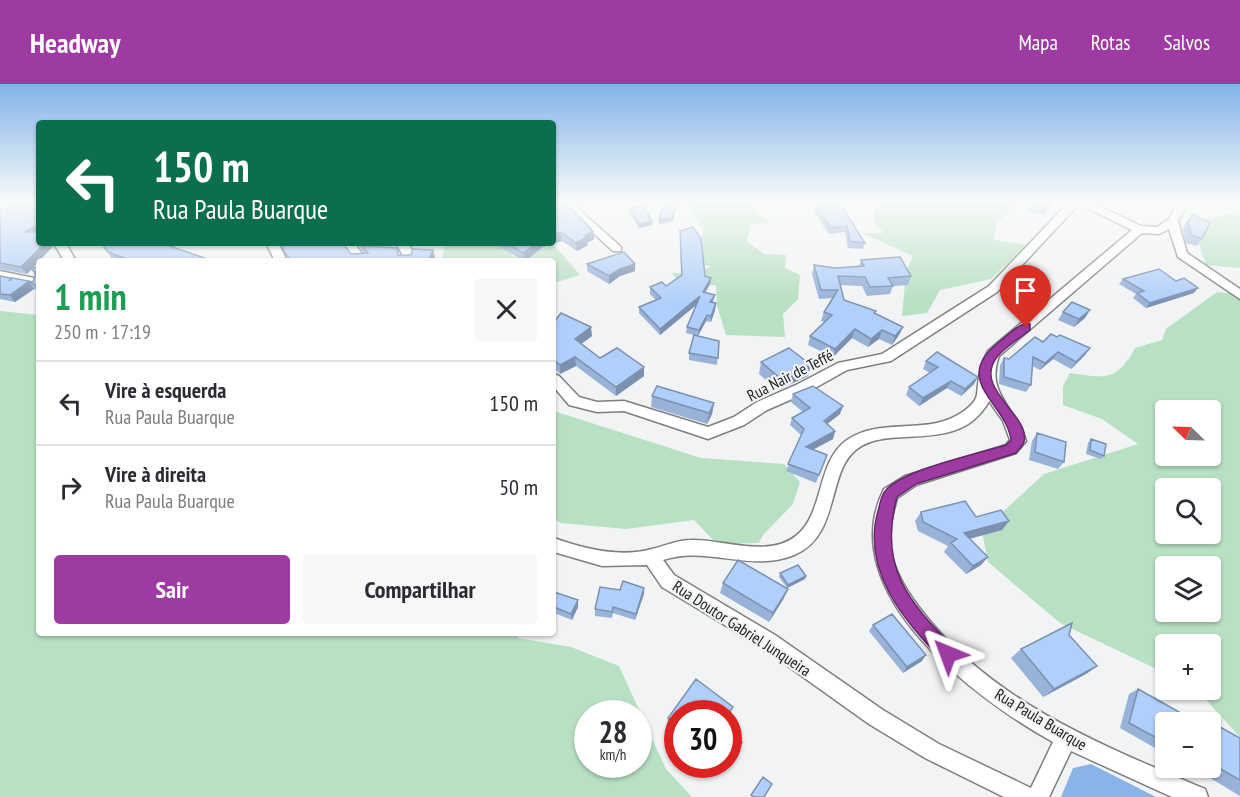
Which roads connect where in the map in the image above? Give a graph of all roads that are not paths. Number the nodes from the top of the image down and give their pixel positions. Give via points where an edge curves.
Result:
1 (602, 235) edge
2 (1044, 235) edge
3 (1131, 235) edge
4 (1177, 235) edge
5 (350, 246) edge
6 (617, 249) dead end
7 (360, 258) edge
8 (0, 275) edge
9 (36, 282) edge
10 (1240, 295) edge
11 (986, 379) junction
12 (556, 381) edge
13 (556, 546) edge
14 (651, 557) junction
15 (1066, 738) junction
16 (1027, 797) edge
17 (1038, 797) edge
18 (1197, 797) edge

1 - 6 street
2 - 12 street, Rua Nair de Teffé via 993,289 886,358 843,366 739,421 708,433 624,406 597,407 574,401
3 - 11 street via 993,354 986,366
4 - 10 street via 1182,255
5 - 7 street
8 - 9 street
11 - 14 street via 982,402 965,418 942,429 869,437 851,444 840,461 820,519 790,549 769,554 691,547
11 - 15 street, Rua Paula Buarque via 993,398 1016,428 1018,441 1011,449 911,480 890,494 882,548 892,584 914,619 941,647 1002,698
13 - 14 street via 578,555 615,561
14 - 16 street, Rua Doutor Gabriel Junqueira via 668,581 768,641 876,717 932,751
15 - 17 street
15 - 18 street, Rua Paula Buarque

